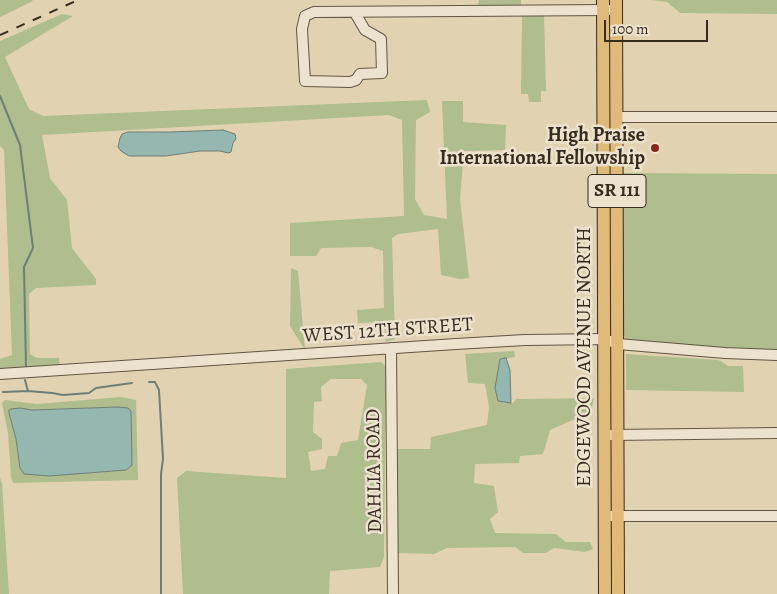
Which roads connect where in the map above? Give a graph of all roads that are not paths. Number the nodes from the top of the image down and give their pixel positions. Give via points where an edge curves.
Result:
1 (603, 5) edge
2 (616, 5) edge
3 (354, 13) junction
4 (617, 117) junction
5 (777, 117) edge
6 (603, 176) junction
7 (617, 176) junction
8 (604, 338) junction
9 (618, 344) junction
10 (391, 348) junction
11 (777, 354) edge
12 (0, 374) edge
13 (777, 433) edge
14 (618, 434) junction
15 (604, 435) junction
16 (604, 516) junction
17 (618, 516) junction
18 (777, 516) edge
19 (394, 594) edge
20 (605, 594) edge
21 (618, 594) edge

1 - 2 street
1 - 3 street
1 - 6 main road, EDGEWOOD AVENUE NORTH / SR 111
2 - 4 main road, EDGEWOOD AVENUE NORTH / SR 111
3 - 3 street via 314,12 305,16 302,29 305,81 350,82 360,74 382,73 381,39 365,30
4 - 5 street
4 - 7 main road, EDGEWOOD AVENUE NORTH / SR 111
6 - 7 street
6 - 8 main road, EDGEWOOD AVENUE NORTH / SR 111
7 - 9 main road, EDGEWOOD AVENUE NORTH / SR 111
8 - 9 street, WEST 12TH STREET
8 - 10 street, WEST 12TH STREET
8 - 15 main road, EDGEWOOD AVENUE NORTH / SR 111
9 - 11 street, WEST 12TH STREET
9 - 14 main road, EDGEWOOD AVENUE NORTH / SR 111
10 - 12 street, WEST 12TH STREET
10 - 19 street, DAHLIA ROAD
13 - 14 street
14 - 15 street
14 - 17 main road, EDGEWOOD AVENUE NORTH / SR 111
15 - 16 main road, EDGEWOOD AVENUE NORTH / SR 111
16 - 17 street
16 - 20 main road, EDGEWOOD AVENUE NORTH / SR 111
17 - 18 street
17 - 21 main road, EDGEWOOD AVENUE NORTH / SR 111

